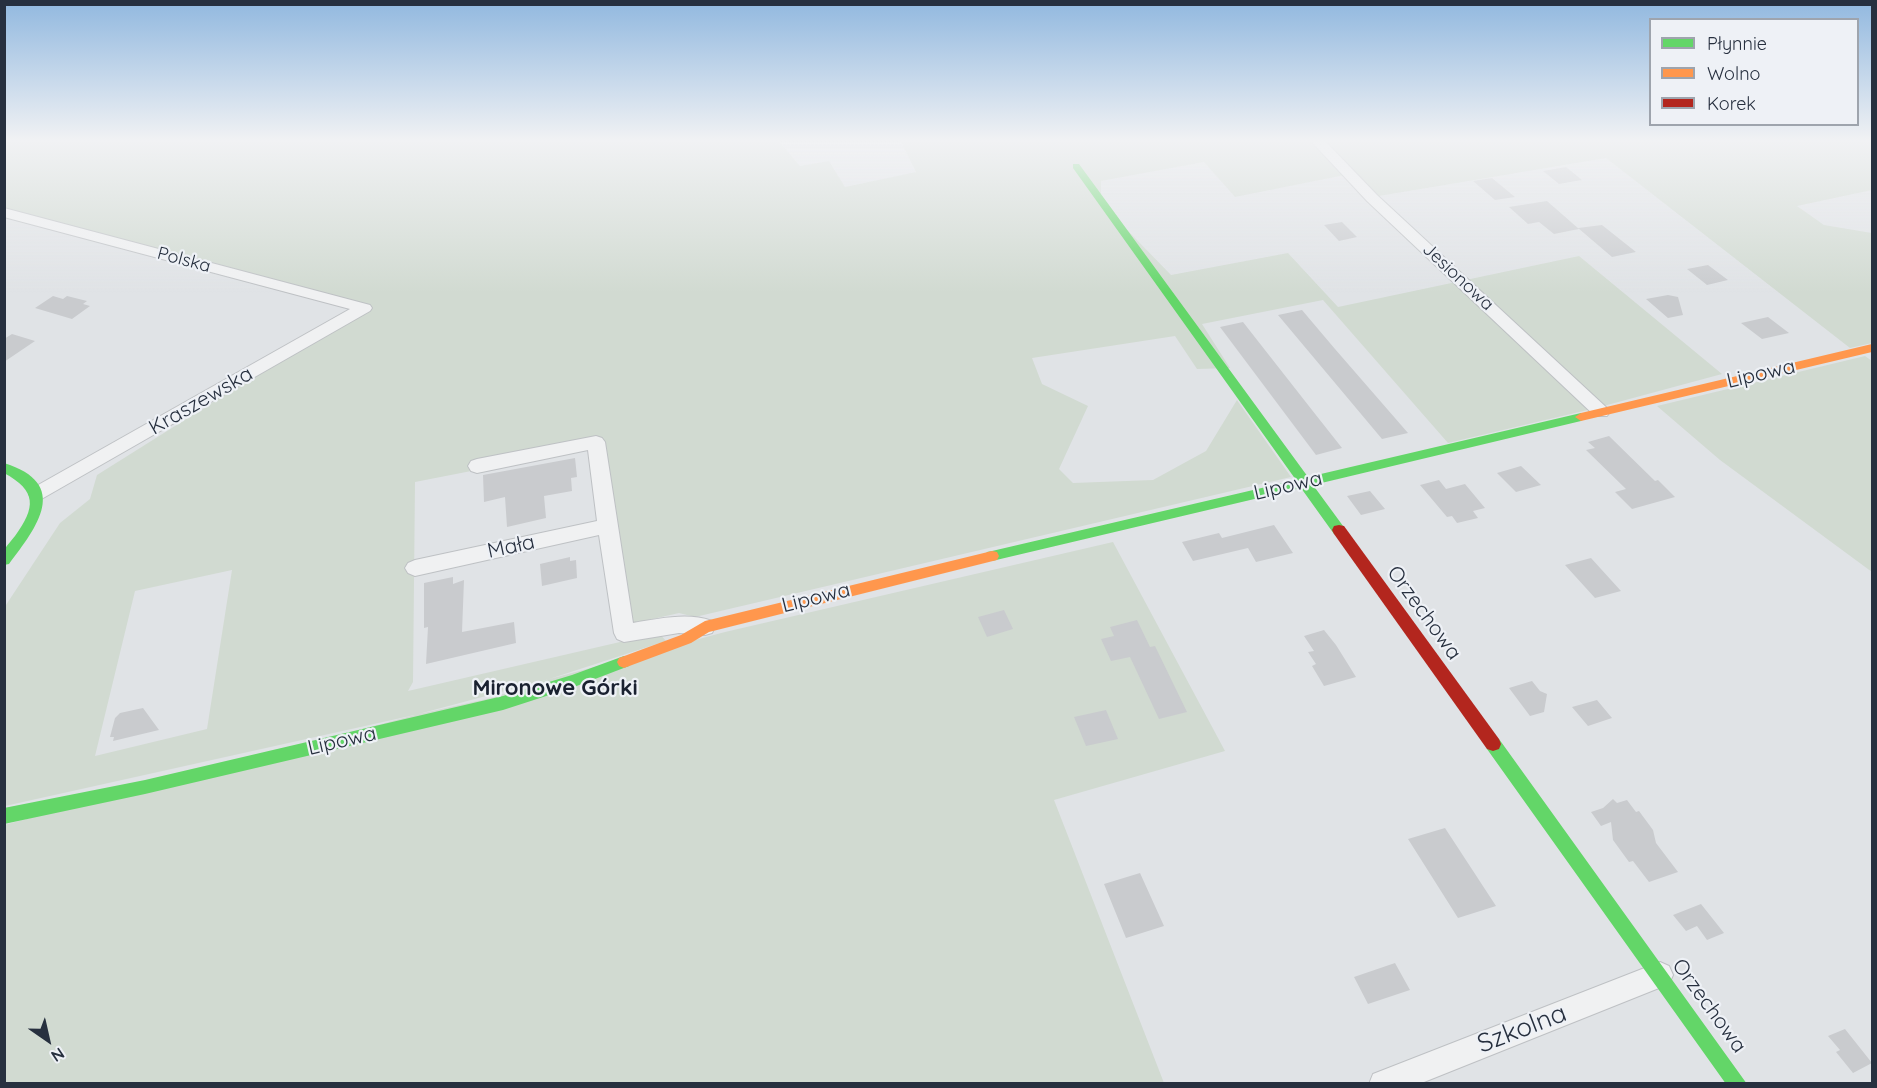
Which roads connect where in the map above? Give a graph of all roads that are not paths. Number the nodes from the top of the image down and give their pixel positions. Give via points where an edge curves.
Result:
1 (1094, 191) edge
2 (1365, 191) edge
3 (4, 212) edge
4 (364, 308) joint
5 (1872, 348) edge
6 (1601, 412) junction
7 (477, 466) dead end
8 (4, 467) edge
9 (1305, 482) junction
10 (38, 494) junction
11 (607, 526) junction
12 (4, 560) edge
13 (415, 568) dead end
14 (705, 627) junction
15 (4, 816) edge
16 (1660, 975) junction
17 (1383, 1083) edge
18 (1738, 1083) edge

1 - 9 street, Orzechowa
2 - 6 street, Jesionowa
3 - 4 street, Polska
4 - 10 street, Kraszewska
5 - 6 street, Lipowa
6 - 9 street, Lipowa
7 - 11 street via 596,442
8 - 10 street via 27,477
9 - 14 street, Lipowa
9 - 16 street, Orzechowa
10 - 12 street via 36,514
11 - 13 street, Mała
11 - 14 street, Lipowa via 624,633
14 - 15 street, Lipowa via 686,639 503,703
16 - 17 street, Szkolna
16 - 18 street, Orzechowa

